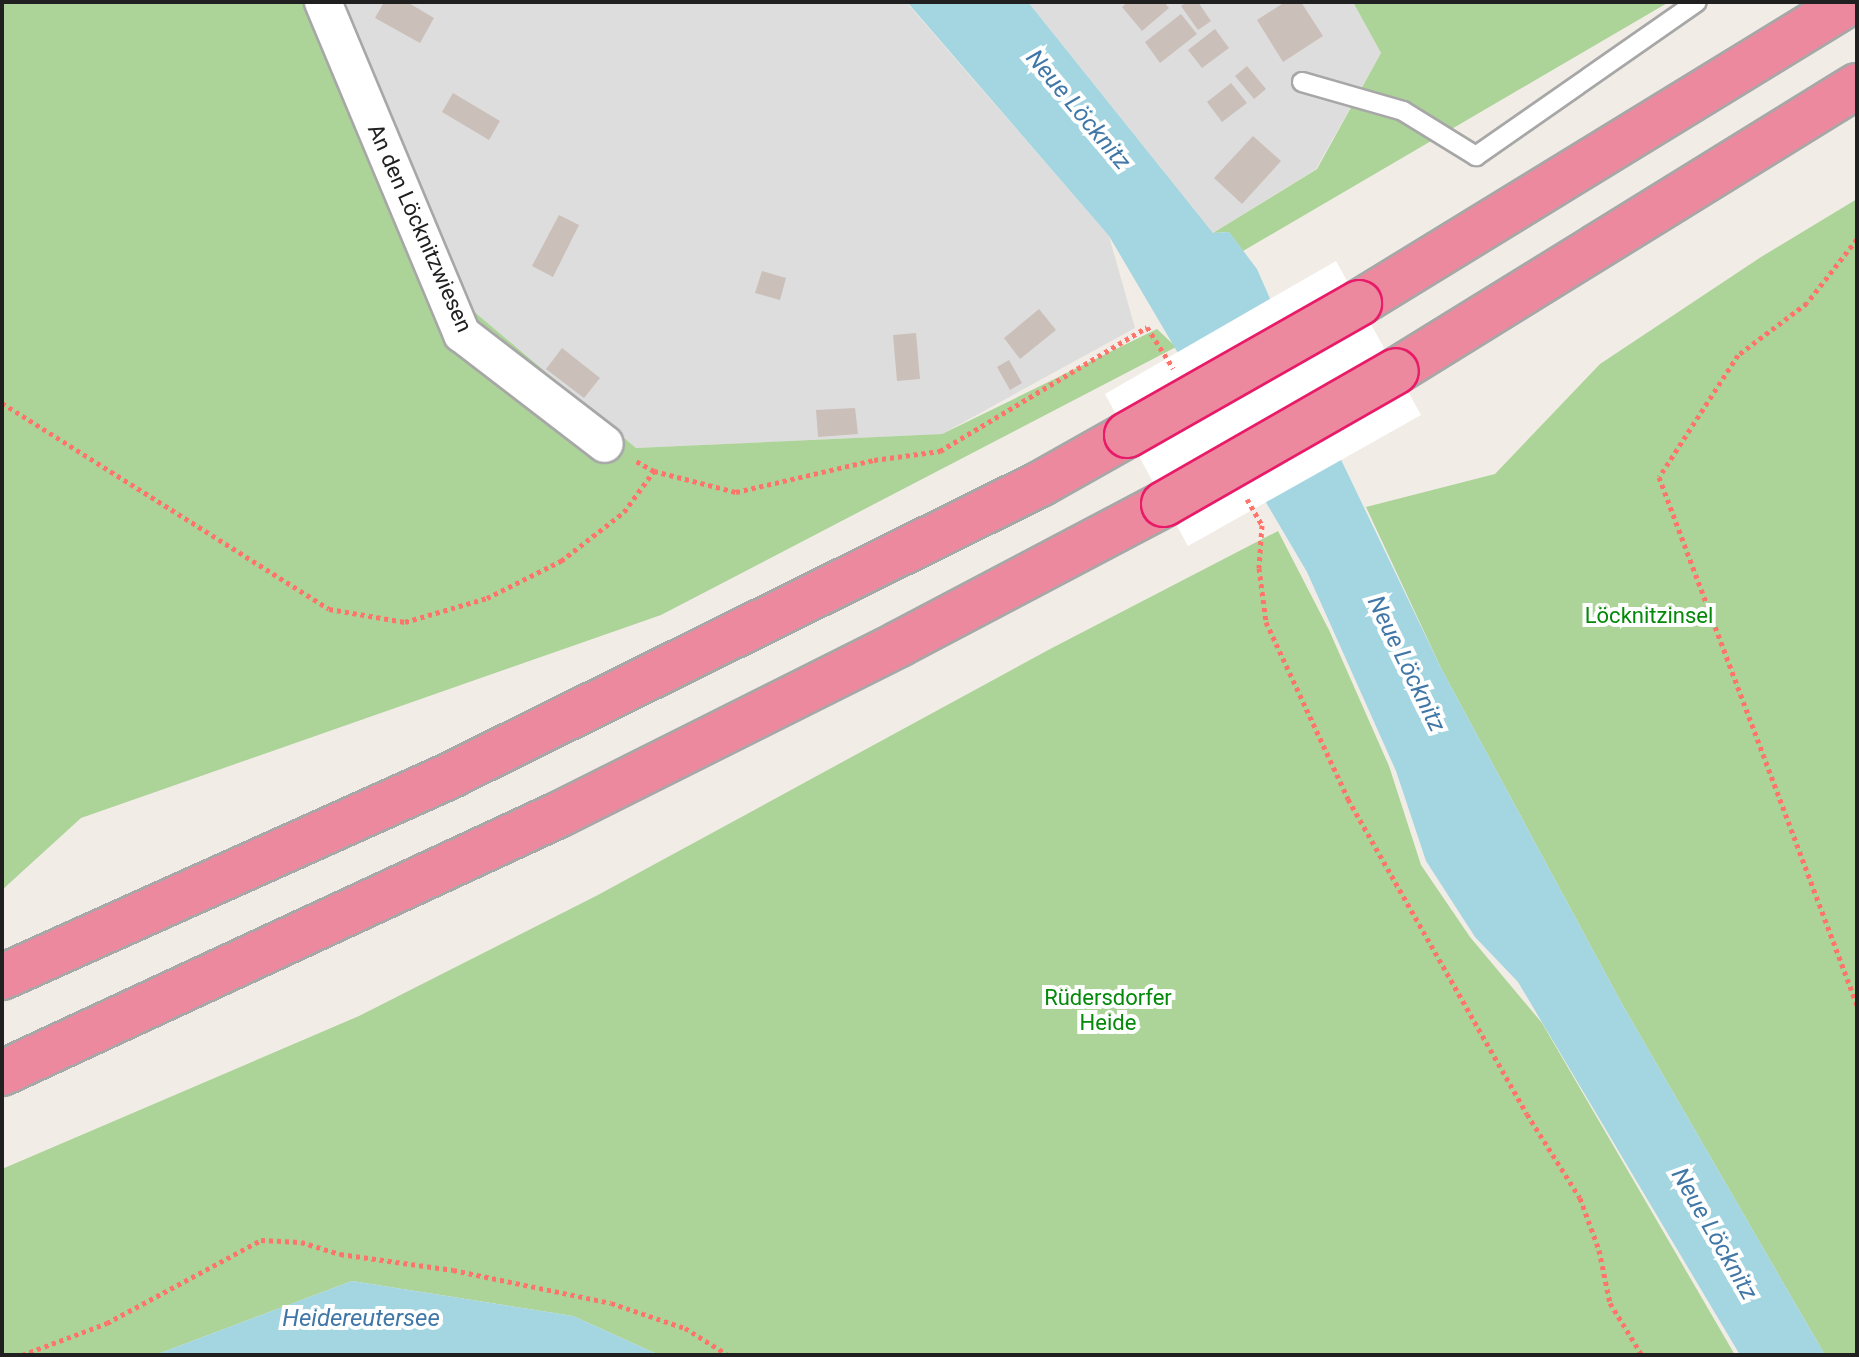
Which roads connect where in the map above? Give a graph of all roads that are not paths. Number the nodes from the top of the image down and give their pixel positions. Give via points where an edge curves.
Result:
1 (323, 2) edge
2 (1697, 2) edge
3 (1850, 2) edge
4 (1302, 82) dead end
5 (1857, 86) edge
6 (605, 444) road end
7 (50, 956) junction
8 (2, 968) edge
9 (2, 977) edge
10 (2, 1073) edge

1 - 6 street, An den Löcknitzwiesen via 462,334
2 - 4 lane via 1476,156 1403,111
3 - 7 highway, bridge via 1359,303 1040,484 453,774
5 - 10 highway, bridge via 1396,371 1164,504 560,814
7 - 8 highway
7 - 9 highway

